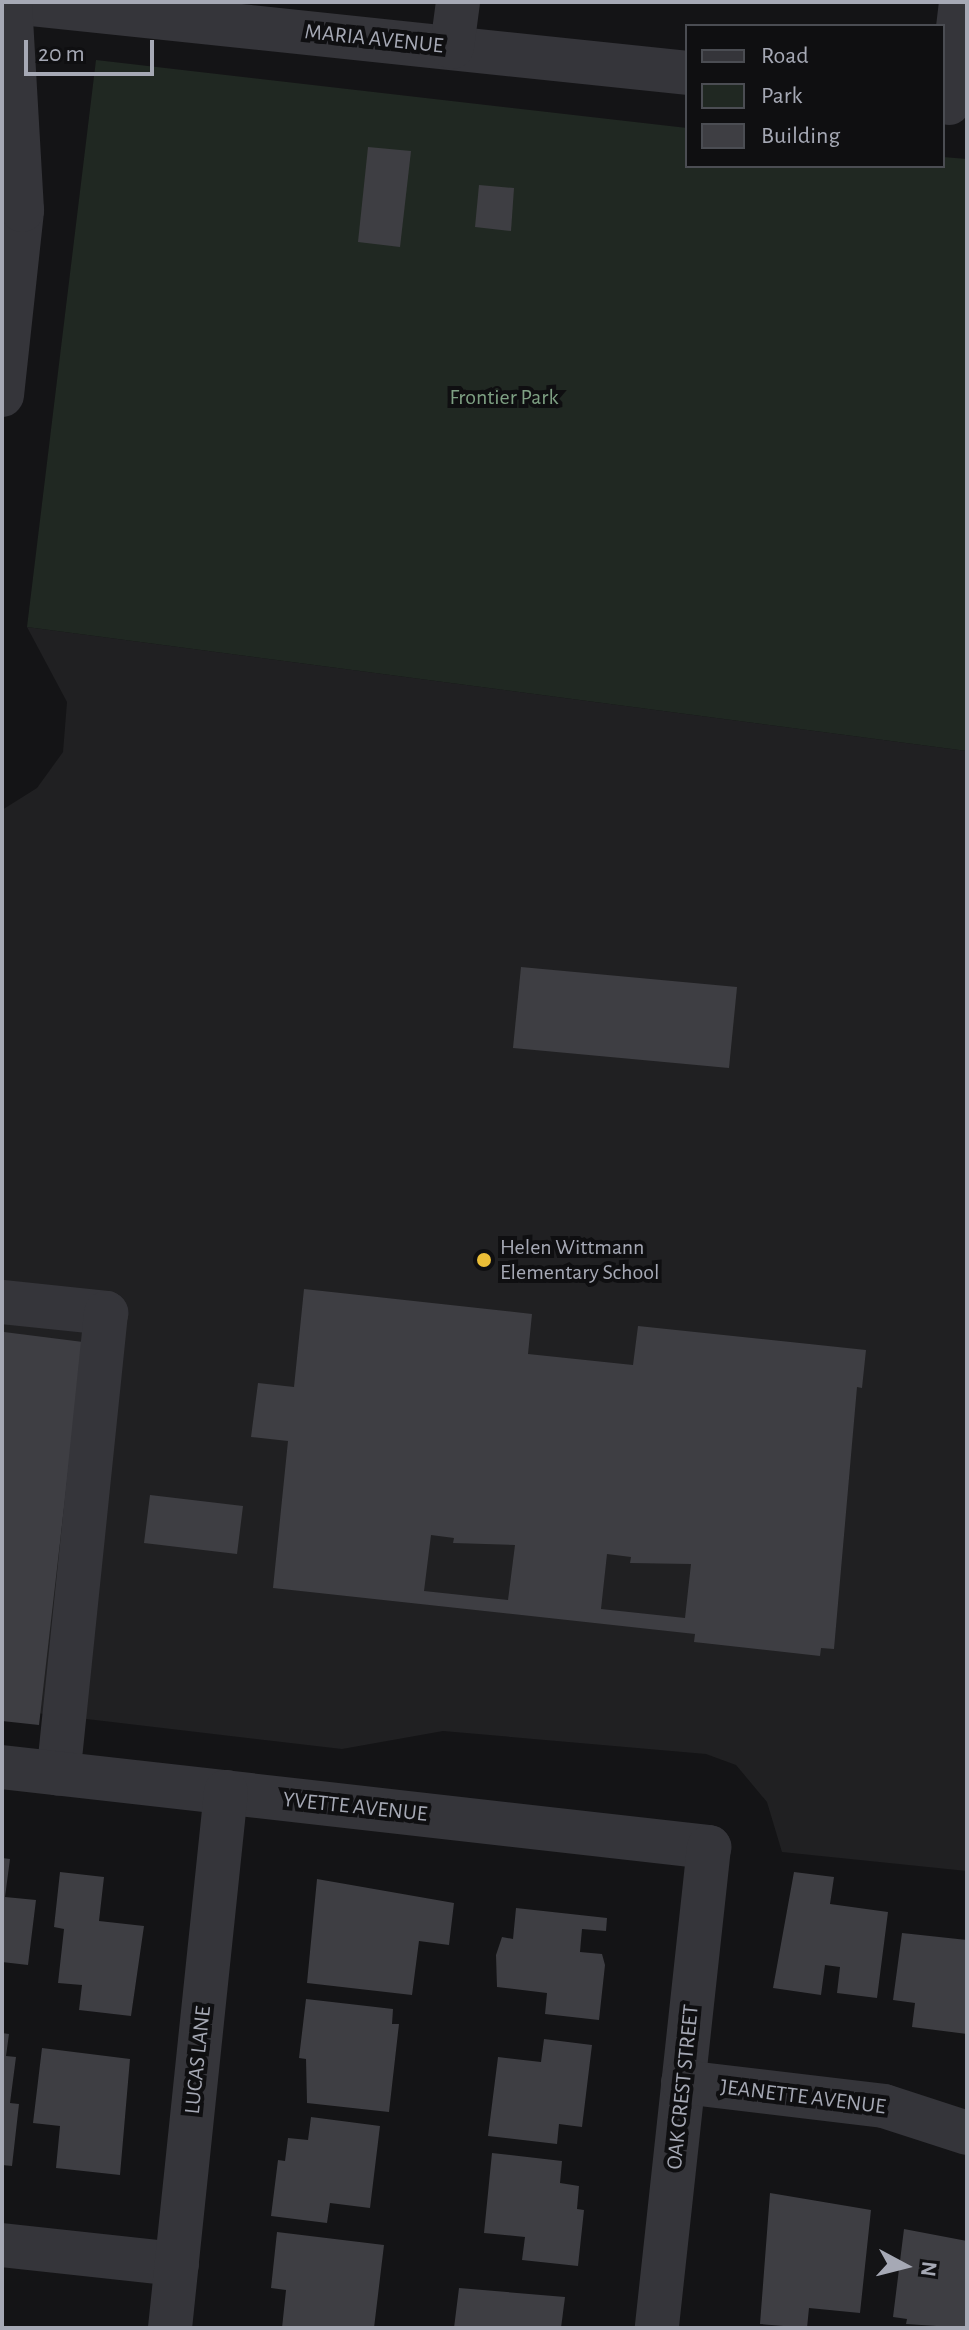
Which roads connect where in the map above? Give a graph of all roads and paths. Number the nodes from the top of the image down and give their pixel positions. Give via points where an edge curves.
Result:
1 (12, 2) edge
2 (458, 2) edge
3 (961, 2) edge
4 (452, 47) junction
5 (685, 73) edge
6 (953, 103) edge
7 (12, 209) edge
8 (2, 395) edge
9 (2, 1302) edge
10 (2, 1767) edge
11 (58, 1774) junction
12 (226, 1792) junction
13 (709, 1847) joint
14 (683, 2082) junction
15 (967, 2133) edge
16 (2, 2245) edge
17 (177, 2264) junction
18 (170, 2328) edge
19 (657, 2328) edge

1 - 4 street, MARIA AVENUE
1 - 7 street
2 - 4 street
3 - 6 street
4 - 5 street, MARIA AVENUE
7 - 8 street
9 - 11 street via 106,1313
10 - 11 street, YVETTE AVENUE
11 - 12 street, YVETTE AVENUE
12 - 13 street, YVETTE AVENUE
12 - 17 street, LUCAS LANE
13 - 14 street, OAK CREST STREET
14 - 15 street, JEANETTE AVENUE via 884,2106
14 - 19 street, OAK CREST STREET
16 - 17 street
17 - 18 street, LUCAS LANE

